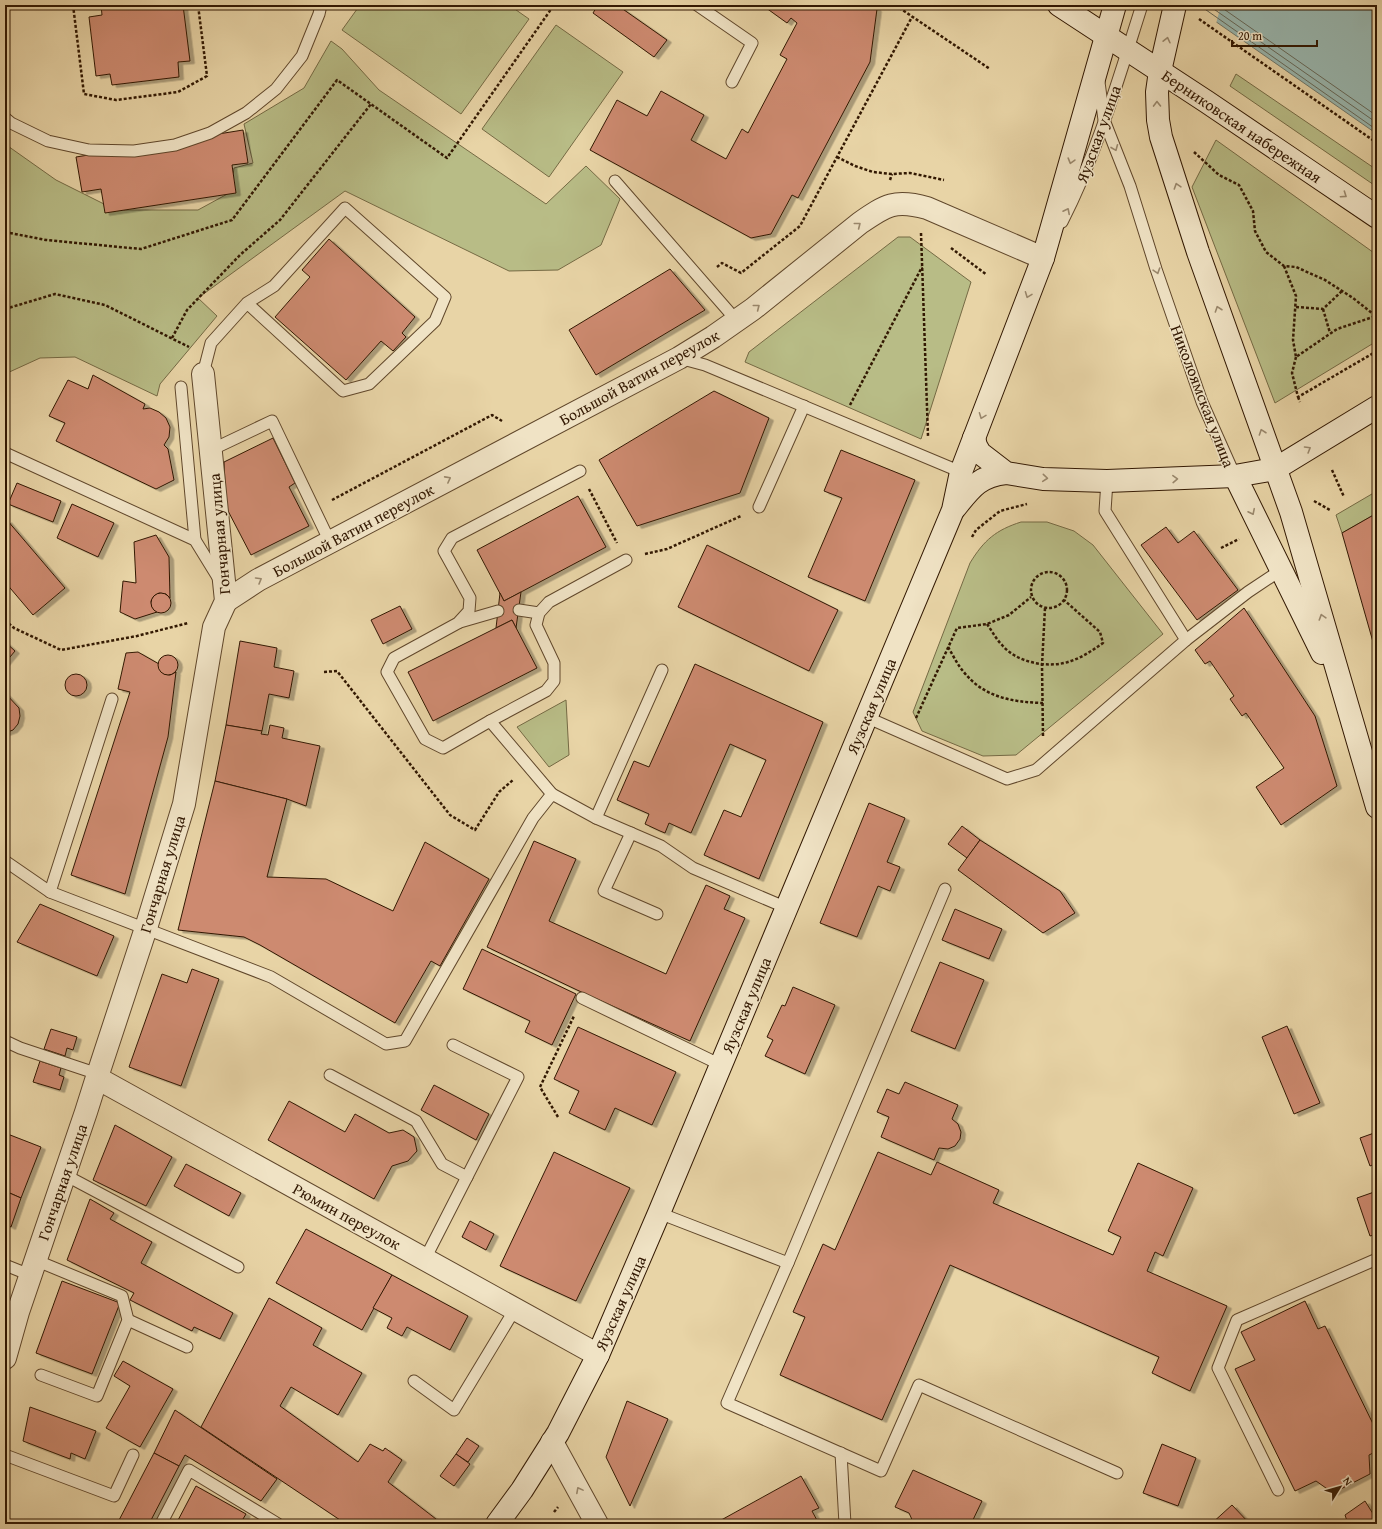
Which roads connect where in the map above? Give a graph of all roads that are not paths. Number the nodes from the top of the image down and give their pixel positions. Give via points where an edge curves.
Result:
1 (320, 5) edge
2 (697, 5) edge
3 (1059, 5) edge
4 (1115, 5) edge
5 (1142, 5) edge
6 (1175, 7) edge
7 (1106, 36) junction
8 (1128, 50) junction
9 (1097, 70) junction
10 (1160, 71) junction
11 (732, 82) dead end
12 (5, 118) edge
13 (1104, 120) junction
14 (615, 181) dead end
15 (1377, 217) edge
16 (1043, 258) junction
17 (246, 303) junction
18 (737, 321) junction
19 (679, 358) junction
20 (205, 365) joint
21 (181, 387) dead end
22 (804, 406) junction
23 (1377, 407) edge
24 (974, 438) junction
25 (211, 450) junction
26 (5, 453) edge
27 (1275, 469) junction
28 (580, 472) road end
29 (961, 472) junction
30 (1006, 473) junction
31 (1235, 476) junction
32 (1107, 481) junction
33 (759, 507) road end
34 (953, 510) junction
35 (325, 533) junction
36 (194, 540) junction
37 (626, 560) road end
38 (1280, 570) junction
39 (226, 595) junction
40 (519, 610) dead end
41 (498, 611) dead end
42 (539, 612) junction
43 (458, 623) junction
44 (1186, 640) junction
45 (662, 670) dead end
46 (112, 699) dead end
47 (1349, 708) junction
48 (866, 717) junction
49 (490, 721) junction
50 (552, 794) junction
51 (1377, 806) edge
52 (596, 818) junction
53 (631, 833) junction
54 (5, 861) edge
55 (946, 889) dead end
56 (50, 892) junction
57 (787, 908) junction
58 (657, 914) dead end
59 (146, 928) junction
60 (582, 998) road end
61 (5, 1041) edge
62 (453, 1045) dead end
63 (721, 1065) junction
64 (330, 1075) dead end
65 (97, 1076) junction
66 (65, 1175) junction
67 (467, 1177) junction
68 (659, 1213) junction
69 (425, 1259) junction
70 (1377, 1259) edge
71 (788, 1263) junction
72 (5, 1265) edge
73 (238, 1267) dead end
74 (33, 1268) junction
75 (516, 1309) junction
76 (128, 1320) junction
77 (187, 1347) dead end
78 (598, 1355) junction
79 (5, 1358) edge
80 (41, 1375) dead end
81 (414, 1382) dead end
82 (552, 1442) junction
83 (841, 1453) junction
84 (5, 1455) edge
85 (133, 1455) dead end
86 (1117, 1473) dead end
87 (1278, 1490) dead end
88 (161, 1524) edge
89 (278, 1524) edge
90 (497, 1524) edge
91 (597, 1524) edge
92 (845, 1524) edge

1 - 12 lane via 319,14 302,56 276,89 246,113 210,133 175,145 134,151 89,150 48,141
2 - 11 lane via 752,43
3 - 7 main road, Берниковская набережная
4 - 7 main road, Яузская улица
5 - 8 lane, Яузская улица
10 -> 6 main road
7 - 8 main road, Берниковская набережная
7 - 9 main road, Яузская улица
8 - 10 main road, Берниковская набережная
8 - 13 lane, Яузская улица
9 - 13 lane, Николоямская улица
9 -> 16 main road, Яузская улица
10 -> 15 main road, Берниковская набережная
27 -> 10 main road, Николоямская улица via 1198,252 1161,137 1157,104
16 -> 13 lane, Яузская улица via 1072,201
13 -> 31 lane, Николоямская улица via 1130,186 1202,402
14 - 18 lane
18 -> 16 main road, Большой Ватин переулок via 860,223 900,202 927,208
16 -> 24 main road, Яузская улица
17 - 17 lane via 274,286 345,208 445,297 435,321 369,384 343,391
17 - 20 lane via 210,343
18 - 19 main road, Большой Ватин переулок
19 - 22 lane via 705,365
35 -> 19 main road, Большой Ватин переулок
20 - 25 main road, Гончарная улица
21 - 36 lane
22 - 29 lane
22 - 33 lane
27 -> 23 main road
24 - 29 main road, Яузская улица
24 - 30 main road via 980,453
25 - 35 lane via 272,421
25 - 39 main road, Гончарная улица
26 - 36 lane
27 - 31 main road
47 -> 27 main road, Николоямская улица via 1291,512
28 - 43 lane via 452,538 444,551 470,598 469,611
29 - 34 main road, Яузская улица
30 -> 32 main road via 1043,479
30 - 34 main road, Яузская улица via 980,480
32 -> 31 main road
31 -> 38 main road, Николоямская улица
32 - 44 lane via 1105,511
34 - 48 main road, Яузская улица
39 -> 35 main road, Большой Ватин переулок via 258,580
36 - 39 lane
37 - 42 lane via 549,602
38 - 44 lane
38 - 47 main road, Николоямская улица
39 - 59 main road, Гончарная улица via 214,627 184,804
40 - 42 lane
41 - 43 lane
42 - 49 lane via 536,626 554,663 554,681 546,691
43 - 49 lane via 394,658 387,672 425,739 443,748
44 - 48 lane via 1044,764 1036,770 1007,779
45 - 52 lane
46 - 56 lane
47 - 51 main road, Николоямская улица
48 - 57 main road, Яузская улица
49 - 50 lane
50 - 52 lane
50 - 59 lane via 533,818 405,1041 386,1044 271,977
52 - 53 lane
53 - 57 lane via 661,846 693,868
53 - 58 lane via 604,891
54 - 56 lane
55 - 71 lane
56 - 59 lane
57 - 63 main road, Яузская улица
59 - 65 main road, Гончарная улица
60 - 63 lane
61 - 65 lane
62 - 67 lane via 518,1077
63 - 68 main road, Яузская улица
64 - 67 lane via 416,1121 442,1164
65 - 66 main road, Гончарная улица
65 - 69 main road, Рюмин переулок
66 - 73 lane
66 - 74 main road, Гончарная улица
67 - 69 lane
68 - 71 lane
68 - 78 main road, Яузская улица
69 - 75 main road, Рюмин переулок
70 - 87 lane via 1237,1320 1218,1368
71 - 83 lane via 727,1403
72 - 74 lane
74 - 76 lane via 122,1296
74 - 79 main road, Гончарная улица
75 - 78 main road, Рюмин переулок
75 - 81 lane via 454,1410
76 - 77 lane
76 - 80 lane via 97,1396
78 - 82 main road, Яузская улица
82 - 90 main road, Яузская улица
91 -> 82 main road
83 - 86 lane via 881,1471 919,1385
83 - 92 lane
84 - 85 lane via 114,1496
88 - 89 lane via 189,1470

